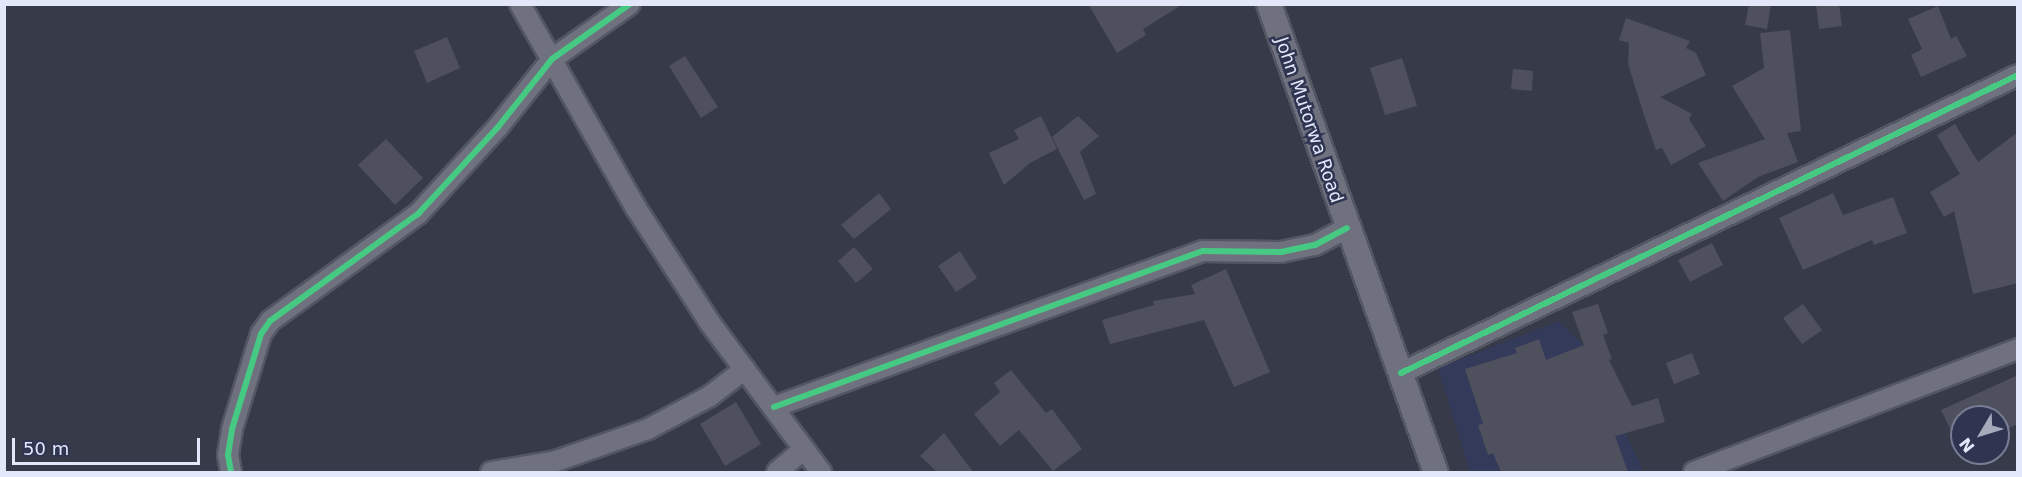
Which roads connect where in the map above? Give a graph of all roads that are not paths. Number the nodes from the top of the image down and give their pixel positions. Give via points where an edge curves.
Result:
1 (520, 4) edge
2 (630, 4) edge
3 (1269, 4) edge
4 (552, 59) junction
5 (2018, 75) edge
6 (1347, 228) junction
7 (2018, 349) edge
8 (745, 369) junction
9 (1401, 373) junction
10 (774, 406) junction
11 (803, 450) junction
12 (231, 472) edge
13 (491, 472) edge
14 (777, 472) edge
15 (821, 472) edge
16 (1436, 472) edge
17 (1694, 472) edge

1 - 4 street
2 - 4 street
3 - 6 street, John Mutorwa Road
4 - 8 street via 636,208
4 - 12 street via 436,198 270,321 261,334 232,429 228,455
5 - 9 street
6 - 9 street, John Mutorwa Road
6 - 10 street via 1315,245 1281,252 1203,251
7 - 17 street
8 - 10 street
8 - 13 street via 710,396 648,429 556,461
9 - 16 street, John Mutorwa Road
10 - 11 street
11 - 14 street
11 - 15 street

